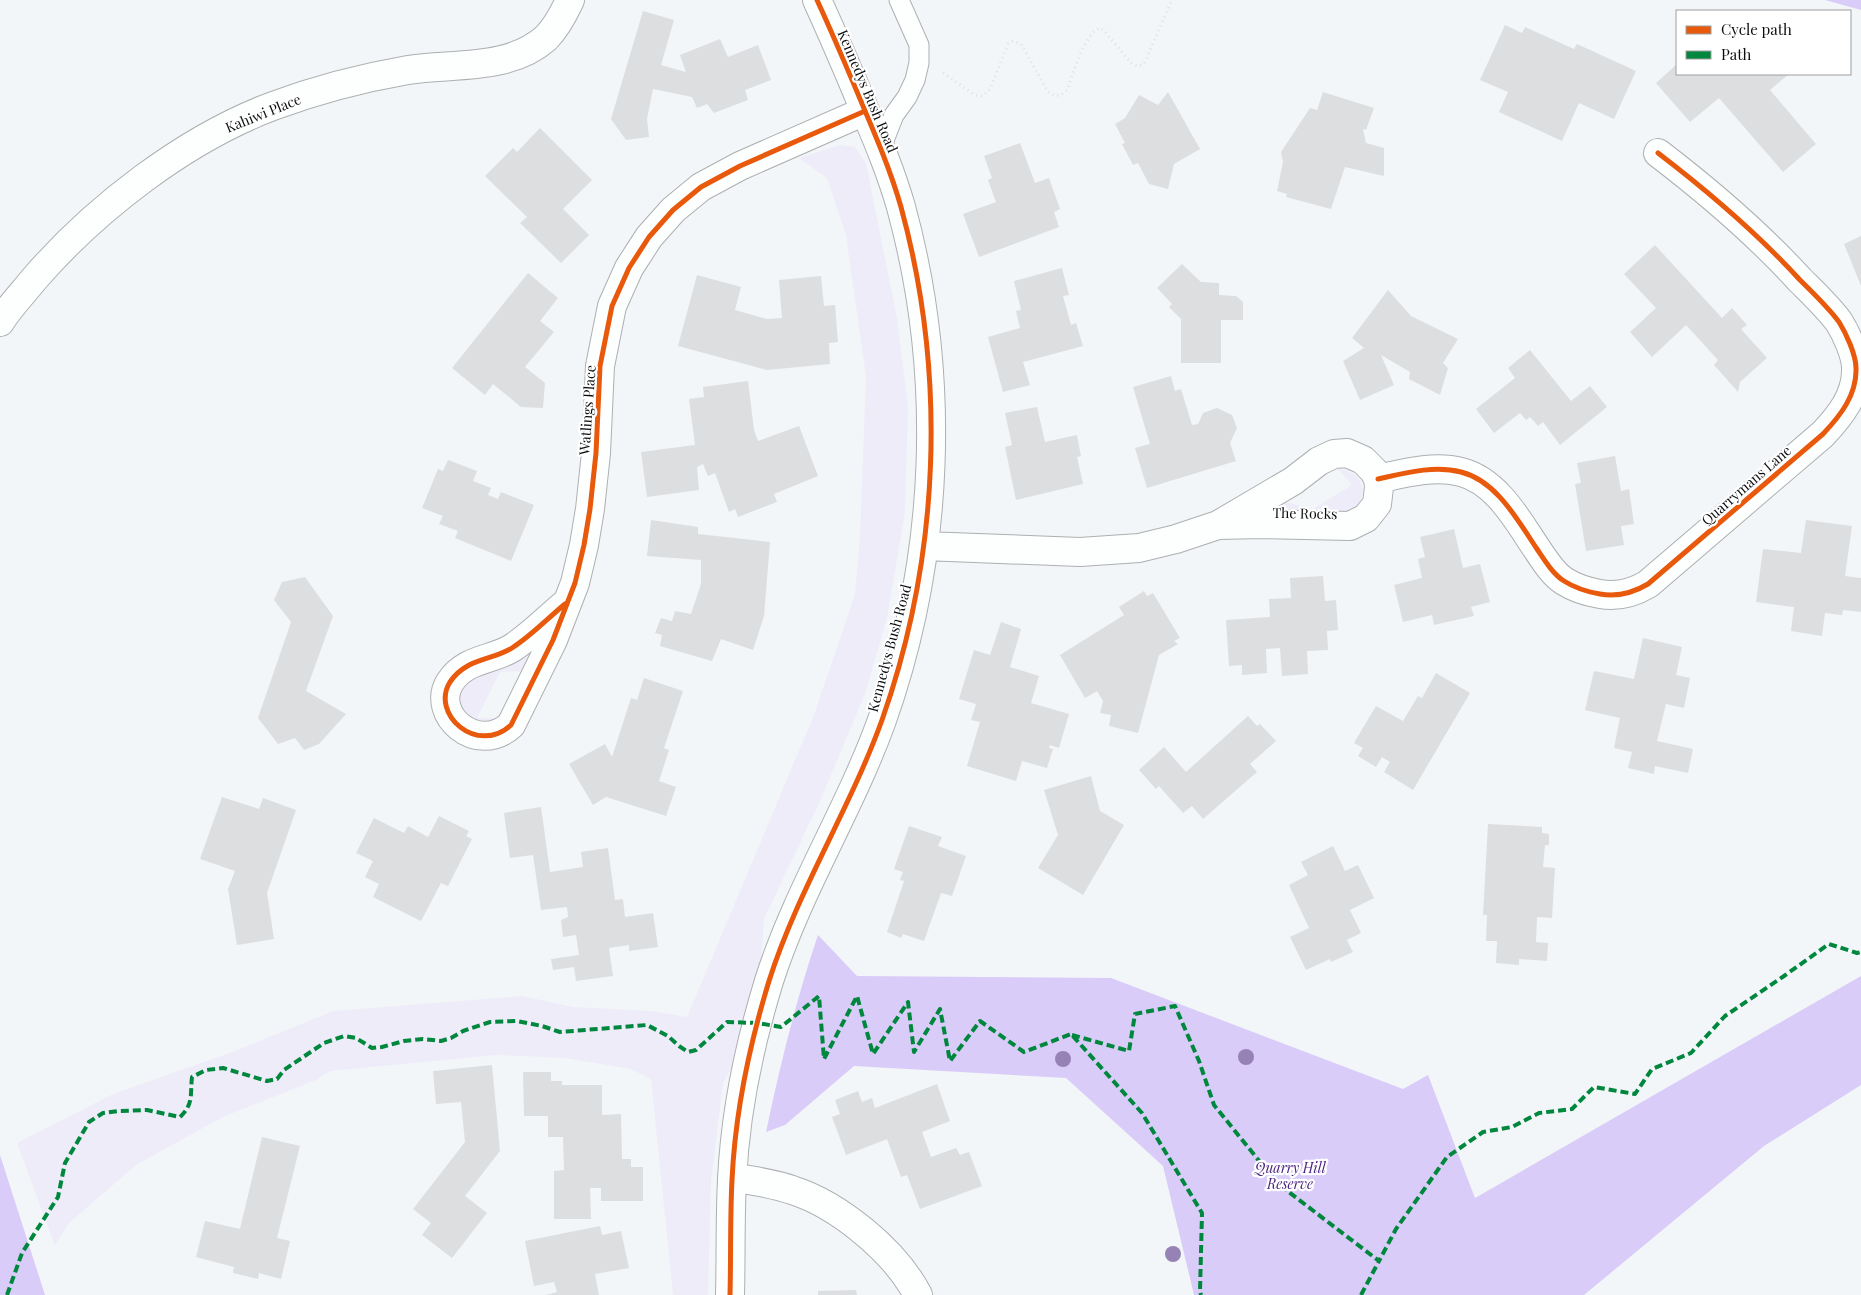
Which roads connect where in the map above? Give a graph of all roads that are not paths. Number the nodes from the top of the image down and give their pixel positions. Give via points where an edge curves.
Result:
1 (570, 0) edge
2 (817, 0) edge
3 (899, 0) edge
4 (865, 111) junction
5 (881, 148) junction
6 (1658, 153) dead end
7 (0, 322) edge
8 (1378, 479) junction
9 (1218, 525) junction
10 (924, 546) junction
11 (566, 604) junction
12 (732, 1177) junction
13 (730, 1295) edge
14 (918, 1295) edge

1 - 7 street, Kahiwi Place via 560,21 545,38 520,54 477,64 409,70 338,86 272,107 228,126 132,186 51,260
2 - 4 street, Kennedys Bush Road
3 - 5 lane via 919,45 919,63 907,97 894,115
4 - 5 street, Kennedys Bush Road
4 - 11 street, Watlings Place via 740,166 701,187 648,237 629,268 612,306 600,366 590,509 575,583
5 - 10 street, Kennedys Bush Road via 901,206 924,324 931,422
6 - 8 street, Quarrymans Lane via 1737,217 1839,322 1856,366 1855,384 1838,419 1648,584 1635,592 1621,594 1593,593 1564,581 1548,566 1497,494 1481,480 1462,472 1442,469
8 - 9 street, The Rocks via 1363,460 1347,453 1334,454 1319,460 1293,481
8 - 9 street, The Rocks via 1377,504 1366,518 1350,526
9 - 10 street, The Rocks via 1139,548 1111,551
10 - 12 street, Kennedys Bush Road via 910,622 881,722 809,880 770,979 745,1083
11 - 11 street, Watlings Place via 553,640 511,725 504,732 490,736 475,735 460,728 445,699 450,683 460,670 474,661 494,657 513,648
12 - 13 street, Kennedys Bush Road
12 - 14 street via 790,1189 815,1199 849,1220 885,1251

